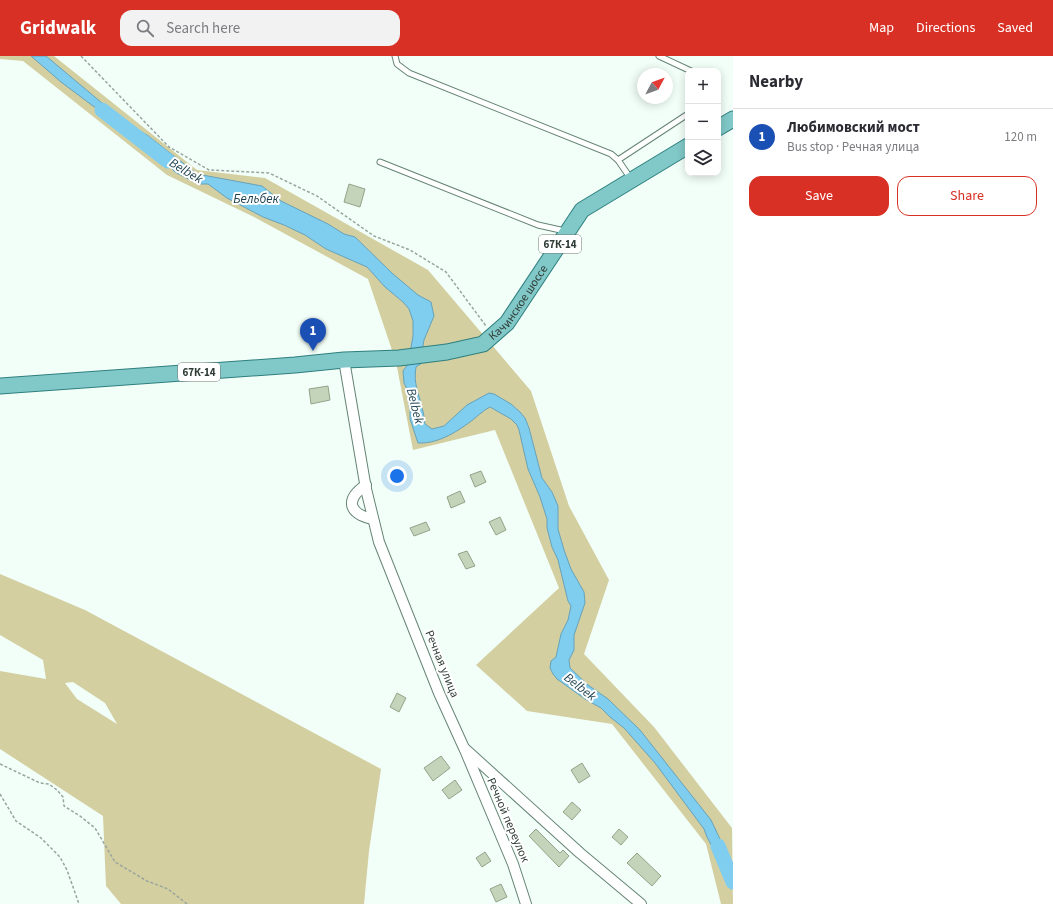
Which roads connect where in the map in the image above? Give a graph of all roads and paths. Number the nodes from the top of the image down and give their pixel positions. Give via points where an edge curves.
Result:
1 (81, 56) edge
2 (395, 56) edge
3 (659, 56) edge
4 (685, 68) edge
5 (685, 116) edge
6 (733, 119) edge
7 (721, 125) edge
8 (685, 148) edge
9 (618, 160) junction
10 (380, 162) dead end
11 (632, 180) junction
12 (568, 232) junction
13 (493, 335) junction
14 (344, 360) junction
15 (0, 386) edge
16 (366, 485) junction
17 (374, 519) junction
18 (464, 748) junction
19 (0, 764) edge
20 (0, 794) edge
21 (79, 904) edge
22 (186, 904) edge
23 (526, 904) edge
24 (641, 904) edge

1 - 13 path via 169,147 209,170 269,173 317,196 374,236 410,250 446,272
2 - 9 lane via 397,64 409,73 600,149
3 - 4 lane
5 - 9 lane
6 - 7 main road
8 - 11 main road, Качинское шоссе / 67К-14
9 - 11 lane
10 - 12 lane via 538,225
11 - 12 main road, Качинское шоссе / 67К-14 via 582,210
12 - 13 main road, Качинское шоссе / 67К-14 via 508,323
13 - 14 main road, Качинское шоссе / 67К-14 via 483,344 447,352 399,358
14 - 15 main road, 67К-14
14 - 16 street, Речная улица
16 - 17 street, Речная улица
16 - 17 street via 358,491 351,502 355,512 362,517
17 - 18 street, Речная улица via 379,542 439,693
18 - 23 street, Речной переулок via 513,864
18 - 24 street, Речная улица via 580,853
19 - 22 path via 49,784 57,790 63,797 64,806 95,828 115,862 147,881 168,889
20 - 21 path via 16,821 41,838 60,857

